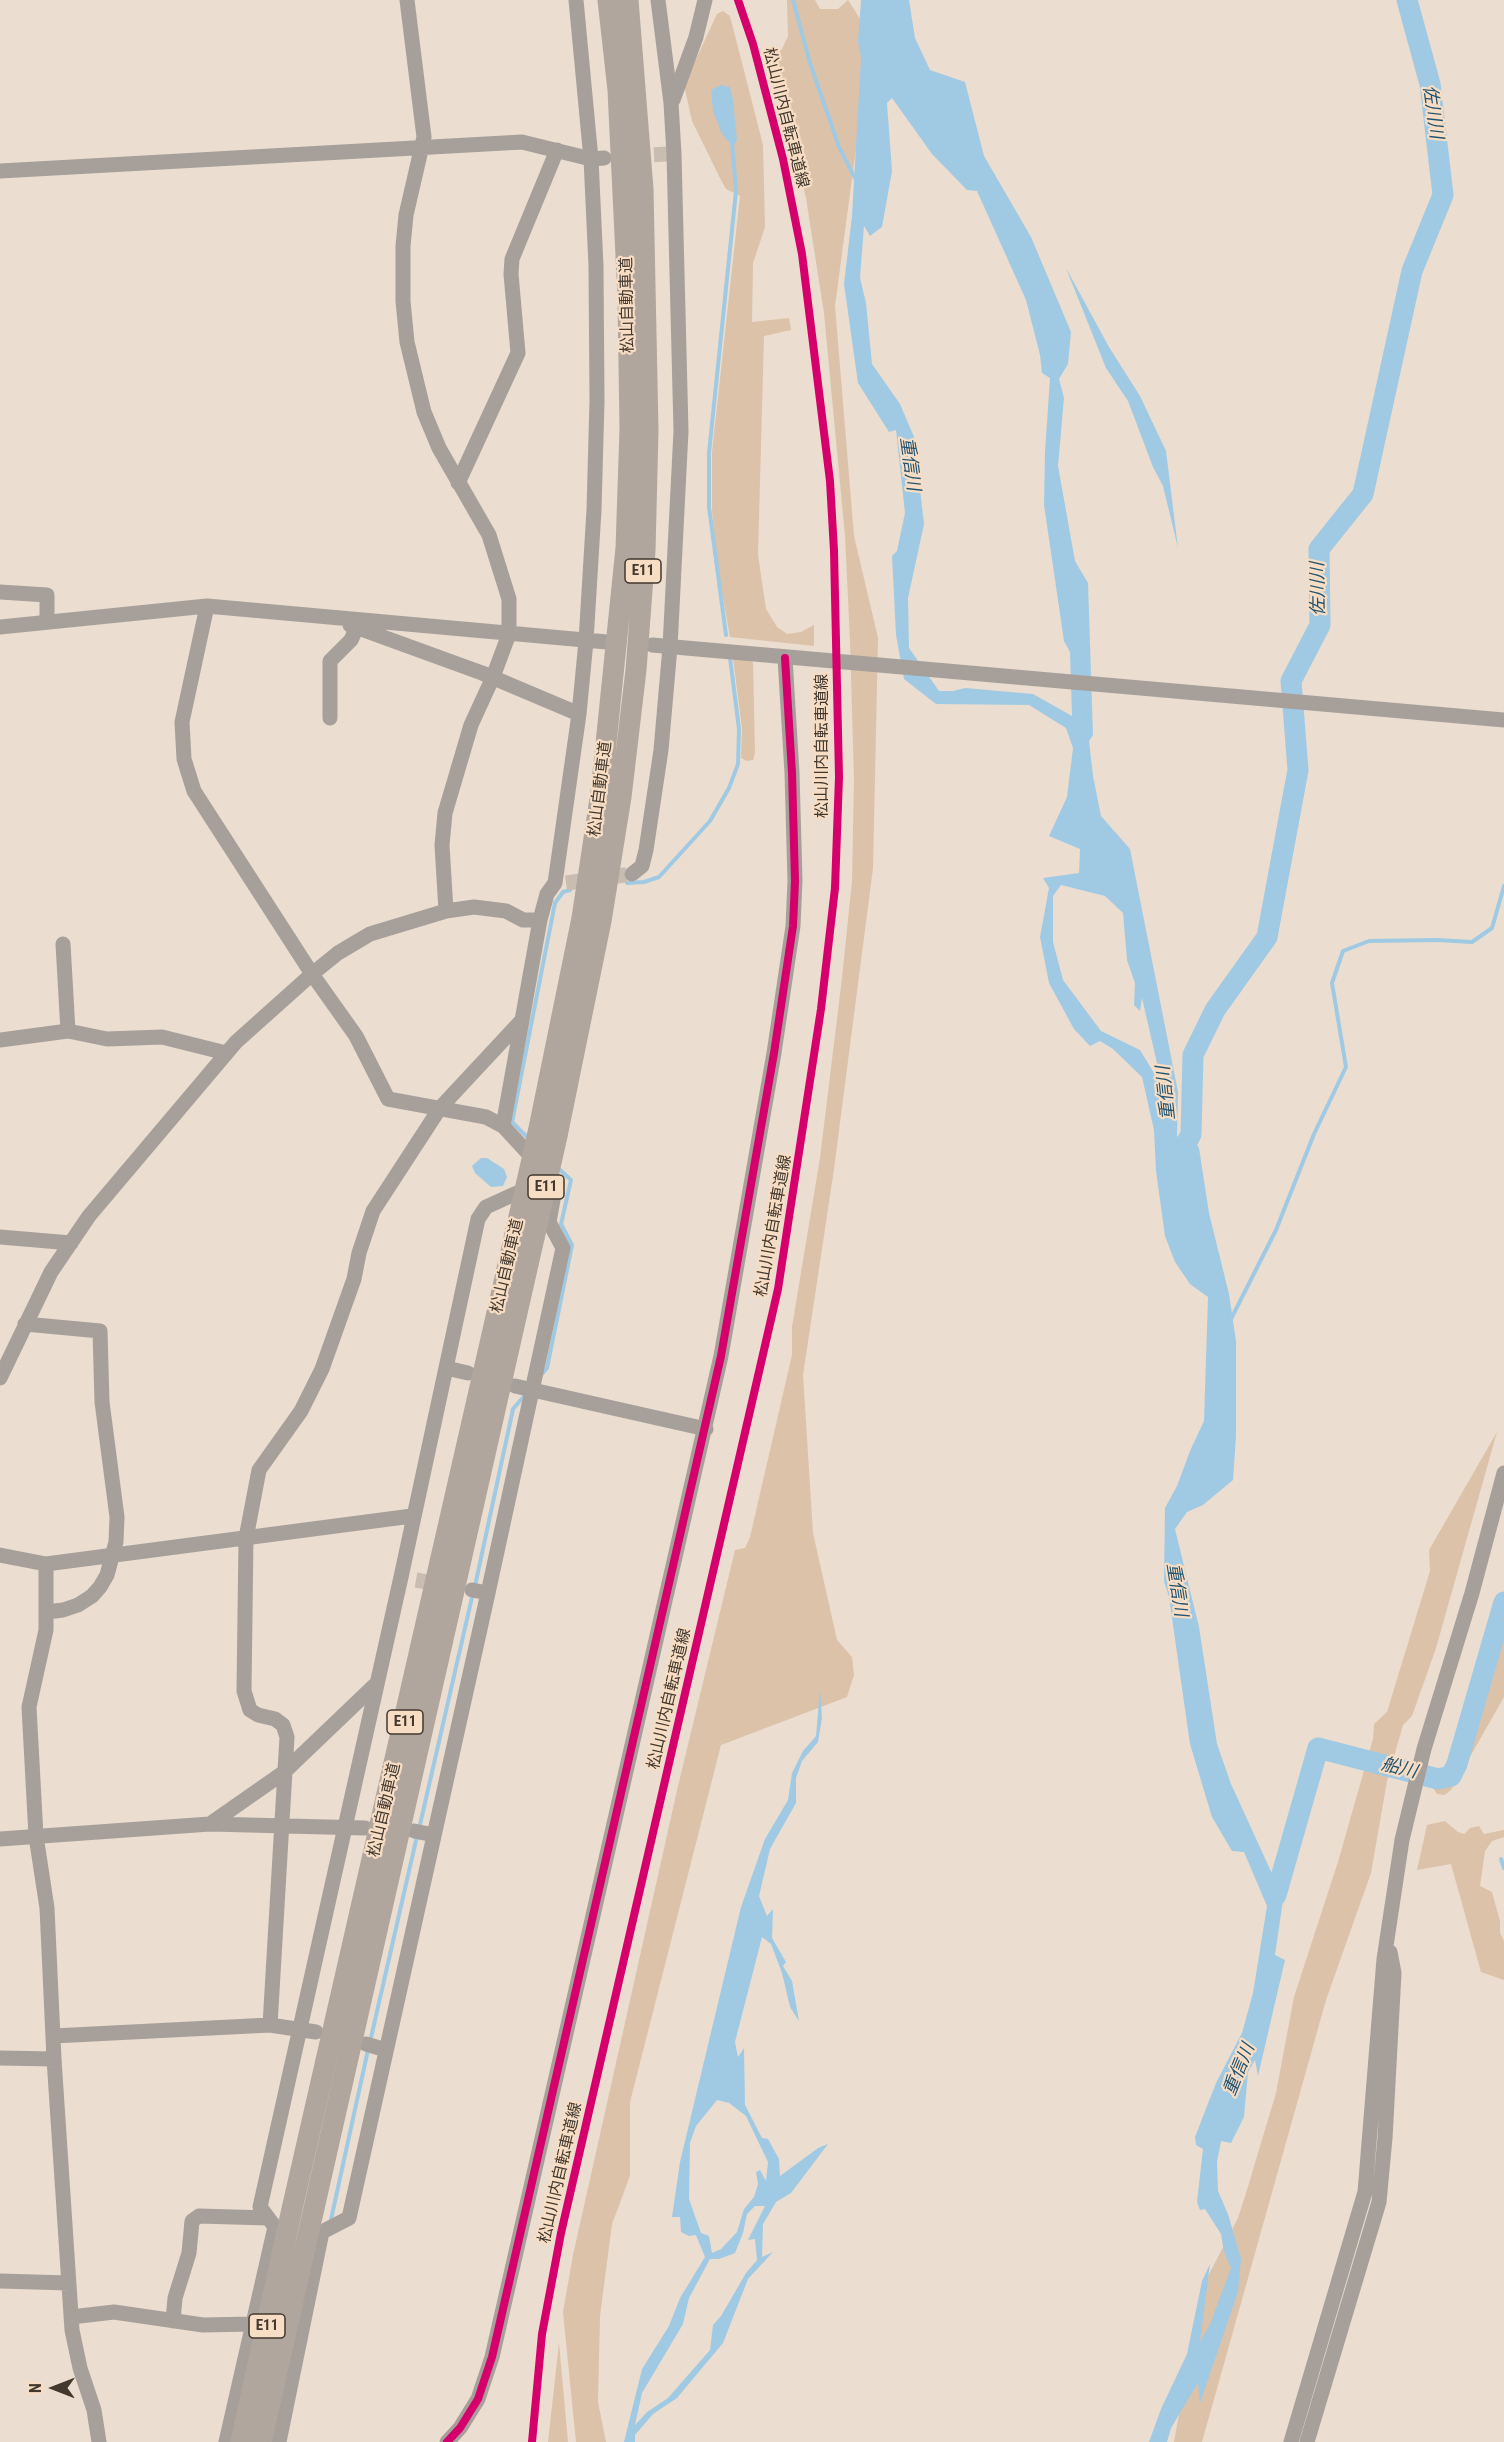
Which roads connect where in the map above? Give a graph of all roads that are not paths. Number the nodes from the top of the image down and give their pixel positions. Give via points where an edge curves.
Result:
1 (407, 0) edge
2 (576, 0) edge
3 (608, 0) edge
4 (628, 0) edge
5 (658, 0) edge
6 (705, 0) edge
7 (671, 103) junction
8 (421, 147) junction
9 (557, 150) junction
10 (597, 158) junction
11 (0, 171) edge
12 (458, 483) junction
13 (0, 592) edge
14 (207, 606) junction
15 (337, 618) junction
16 (47, 621) junction
17 (0, 627) edge
18 (357, 627) junction
19 (509, 634) junction
20 (586, 641) junction
21 (607, 642) dead end
22 (652, 645) dead end
23 (670, 647) junction
24 (785, 658) junction
25 (492, 677) junction
26 (579, 714) junction
27 (330, 718) dead end
28 (1504, 720) edge
29 (632, 874) dead end
30 (446, 912) junction
31 (540, 920) junction
32 (63, 945) dead end
33 (312, 974) junction
34 (522, 1020) junction
35 (68, 1031) junction
36 (0, 1040) edge
37 (226, 1053) junction
38 (440, 1108) junction
39 (502, 1126) junction
40 (548, 1135) junction
41 (543, 1170) junction
42 (525, 1236) junction
43 (0, 1237) edge
44 (70, 1243) junction
45 (25, 1324) junction
46 (446, 1368) junction
47 (468, 1373) dead end
48 (0, 1378) edge
49 (515, 1386) dead end
50 (533, 1391) junction
51 (706, 1429) junction
52 (1504, 1473) edge
53 (412, 1516) junction
54 (246, 1538) junction
55 (0, 1555) edge
56 (112, 1555) junction
57 (46, 1564) junction
58 (401, 1577) junction
59 (417, 1580) tunnel mouth
60 (471, 1590) dead end
61 (488, 1593) junction
62 (47, 1612) junction
63 (375, 1685) junction
64 (283, 1773) junction
65 (210, 1824) junction
66 (280, 1826) junction
67 (344, 1828) junction
68 (365, 1828) dead end
69 (414, 1831) dead end
70 (434, 1835) junction
71 (36, 1836) junction
72 (0, 1839) edge
73 (1387, 1933) junction
74 (270, 2025) junction
75 (300, 2030) junction
76 (316, 2032) dead end
77 (53, 2036) junction
78 (366, 2044) dead end
79 (386, 2050) junction
80 (0, 2058) edge
81 (54, 2059) junction
82 (268, 2218) junction
83 (0, 2281) edge
84 (69, 2283) junction
85 (71, 2318) junction
86 (173, 2321) junction
87 (253, 2324) junction
88 (99, 2442) edge
89 (226, 2442) edge
90 (241, 2442) edge
91 (261, 2442) edge
92 (279, 2442) edge
93 (447, 2442) edge
94 (1291, 2442) edge
95 (1307, 2442) edge

1 - 8 street via 424,137
2 - 10 street
3 - 40 highway, 松山自動車道 / E11 via 618,90 628,286 630,429 626,548 598,815
4 - 40 highway, 松山自動車道 / E11 via 643,189 648,430 645,551 621,797 601,921
5 - 7 street
6 - 7 street via 696,37
7 - 23 street via 681,431
8 - 9 street via 522,142
8 - 11 street
8 - 12 street via 403,246 407,342 424,412
9 - 10 street
9 - 12 street via 512,259 518,353
10 - 20 street via 597,401
12 - 19 street via 489,535 509,599
13 - 16 street via 47,595
14 - 15 street
14 - 16 street
14 - 33 street via 182,722 184,759 194,791
15 - 18 street
15 - 19 street
16 - 17 street
18 - 25 street
18 - 27 street via 351,640 330,661
19 - 20 street
19 - 25 street
20 - 21 street
20 - 26 street
22 - 23 street
23 - 24 street
23 - 29 street via 661,750 646,850 642,866
24 - 28 street
24 - 51 street via 792,773 793,926 744,1228
25 - 26 street
25 - 30 street via 471,725 445,813 442,845
26 - 31 street via 560,883 547,894
30 - 31 street via 474,907 506,912 523,920
30 - 33 street via 370,934
31 - 34 street
32 - 35 street
33 - 37 street
33 - 38 street via 356,1036 388,1099
34 - 38 street
34 - 39 street
35 - 36 street
35 - 37 street via 107,1039 162,1037
37 - 44 street via 89,1215
38 - 39 street via 486,1117
38 - 54 street via 373,1211 322,1369 301,1411 259,1470
39 - 41 street
40 - 42 highway, 松山自動車道 / E11, bridge
41 - 46 street via 529,1189 486,1208 478,1219
41 - 50 street via 557,1184 549,1221 563,1248
42 - 90 highway, 松山自動車道 / E11 via 292,2209
42 - 91 highway, 松山自動車道 / E11
43 - 44 street
44 - 45 street
45 - 48 street
45 - 56 street via 100,1331 102,1402 117,1517
46 - 47 street
46 - 53 street
49 - 50 street
50 - 51 street
50 - 61 street
51 - 93 street via 492,2357 478,2399
52 - 73 street via 1424,1749 1402,1840
53 - 54 street
53 - 58 street
54 - 56 street
54 - 64 street via 244,1691 250,1710 283,1725
55 - 57 street
56 - 57 street
56 - 62 street via 107,1575 93,1596 63,1610
57 - 62 street
58 - 59 street
58 - 63 street
60 - 61 street
61 - 70 street
62 - 71 street via 30,1707
63 - 64 street
63 - 67 street
64 - 65 street
64 - 66 street
65 - 66 street
65 - 71 street
66 - 67 street
66 - 74 street
67 - 68 street
67 - 75 street
69 - 70 street
70 - 79 street
71 - 72 street
71 - 77 street via 47,1908
73 - 94 street via 1365,2192
73 - 95 street via 1394,1973 1379,2202
74 - 75 street
74 - 77 street
75 - 76 street
75 - 82 street via 260,2207
77 - 81 street
78 - 79 street
79 - 92 street via 349,2218 322,2232
80 - 81 street
81 - 84 street
82 - 86 street via 199,2216 192,2221 189,2253 175,2298
82 - 87 street via 275,2227
83 - 84 street
84 - 85 street
85 - 86 street via 114,2312
85 - 88 street
86 - 87 street
87 - 89 street

